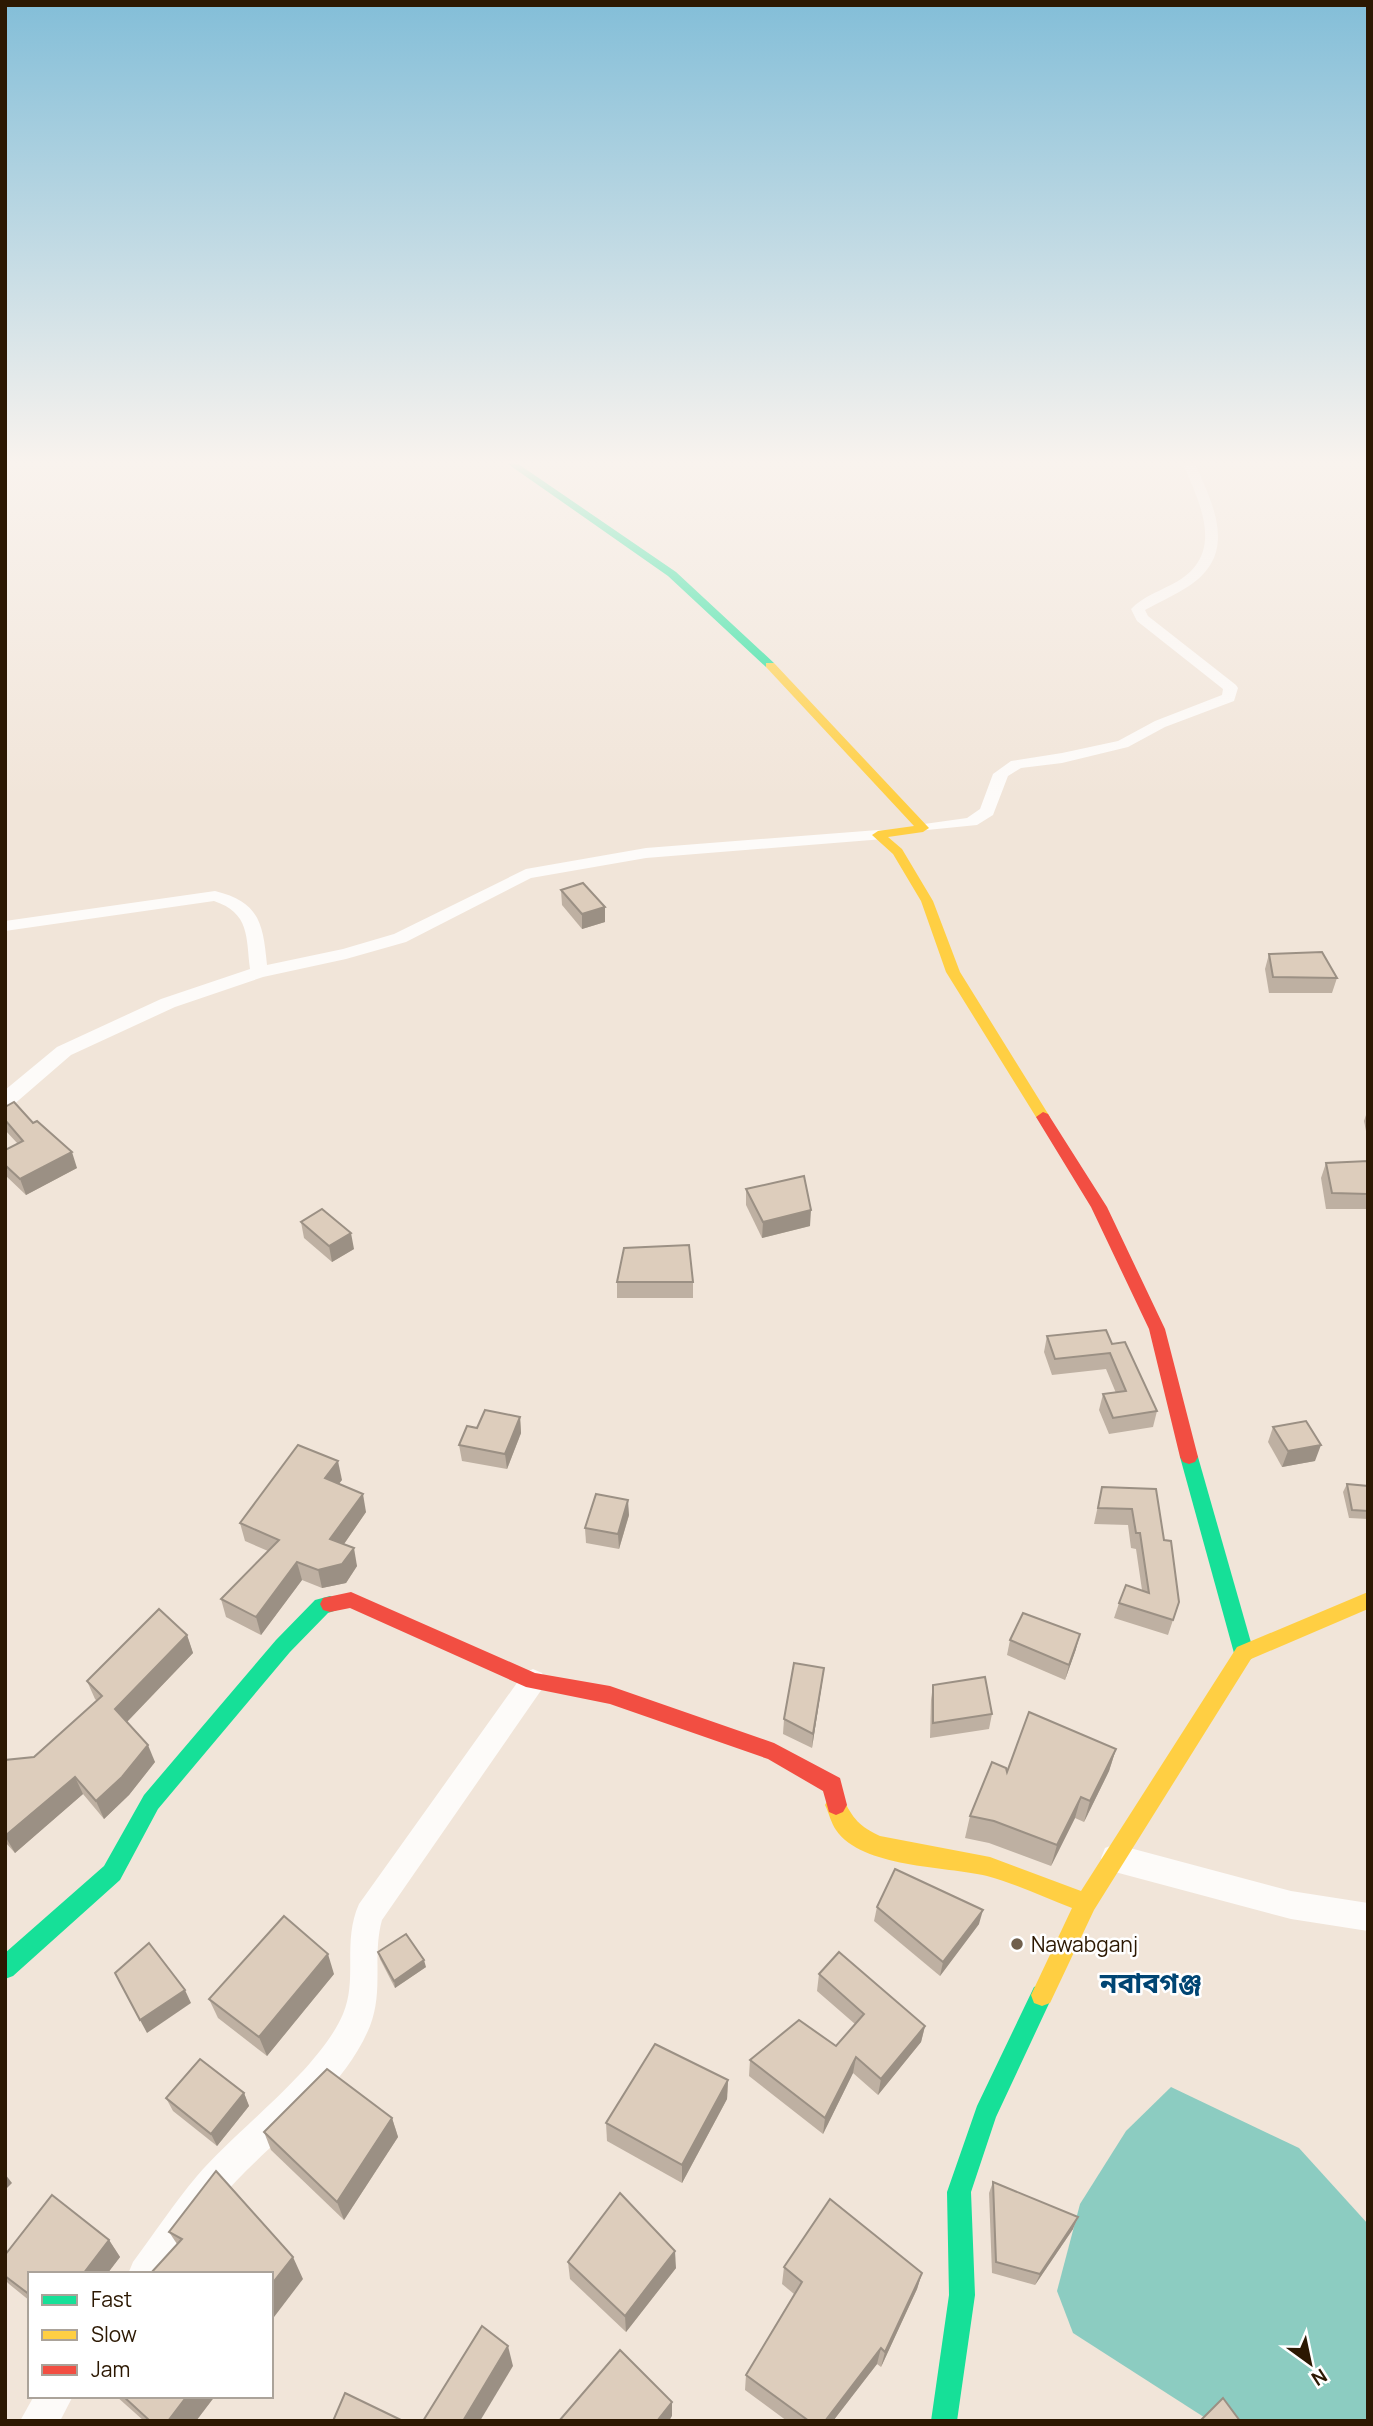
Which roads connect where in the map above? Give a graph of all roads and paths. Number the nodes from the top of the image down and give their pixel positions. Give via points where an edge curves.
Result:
1 (668, 572) edge
2 (1195, 572) edge
3 (923, 828) junction
4 (878, 835) junction
5 (5, 926) edge
6 (260, 972) junction
7 (5, 1101) edge
8 (1368, 1600) edge
9 (1244, 1653) junction
10 (533, 1681) junction
11 (1115, 1858) junction
12 (1086, 1903) junction
13 (1368, 1917) edge
14 (5, 1968) edge
15 (146, 2272) edge
16 (55, 2398) edge
17 (38, 2421) edge
18 (944, 2421) edge

1 - 3 street via 776,670
2 - 3 street via 1138,609 1142,618 1231,688 1228,698 1123,744 1017,764 1001,774 987,812 971,822
3 - 4 street
4 - 6 street via 646,853 526,874 400,938
4 - 9 street via 898,852 927,901 953,972 1098,1207 1157,1329
5 - 6 street via 215,896 234,901 253,921
6 - 7 street via 168,1003 64,1051
8 - 9 street
9 - 11 street
10 - 12 street via 610,1695 774,1752 833,1785 838,1818 848,1832 872,1845 988,1866
10 - 14 street via 351,1600 322,1606 151,1802 112,1872
10 - 15 street via 369,1913 364,1932 364,1994 356,2022 327,2067 208,2188
11 - 12 street
11 - 13 street via 1291,1905
12 - 18 street via 985,2114 959,2192 962,2295
16 - 17 street

